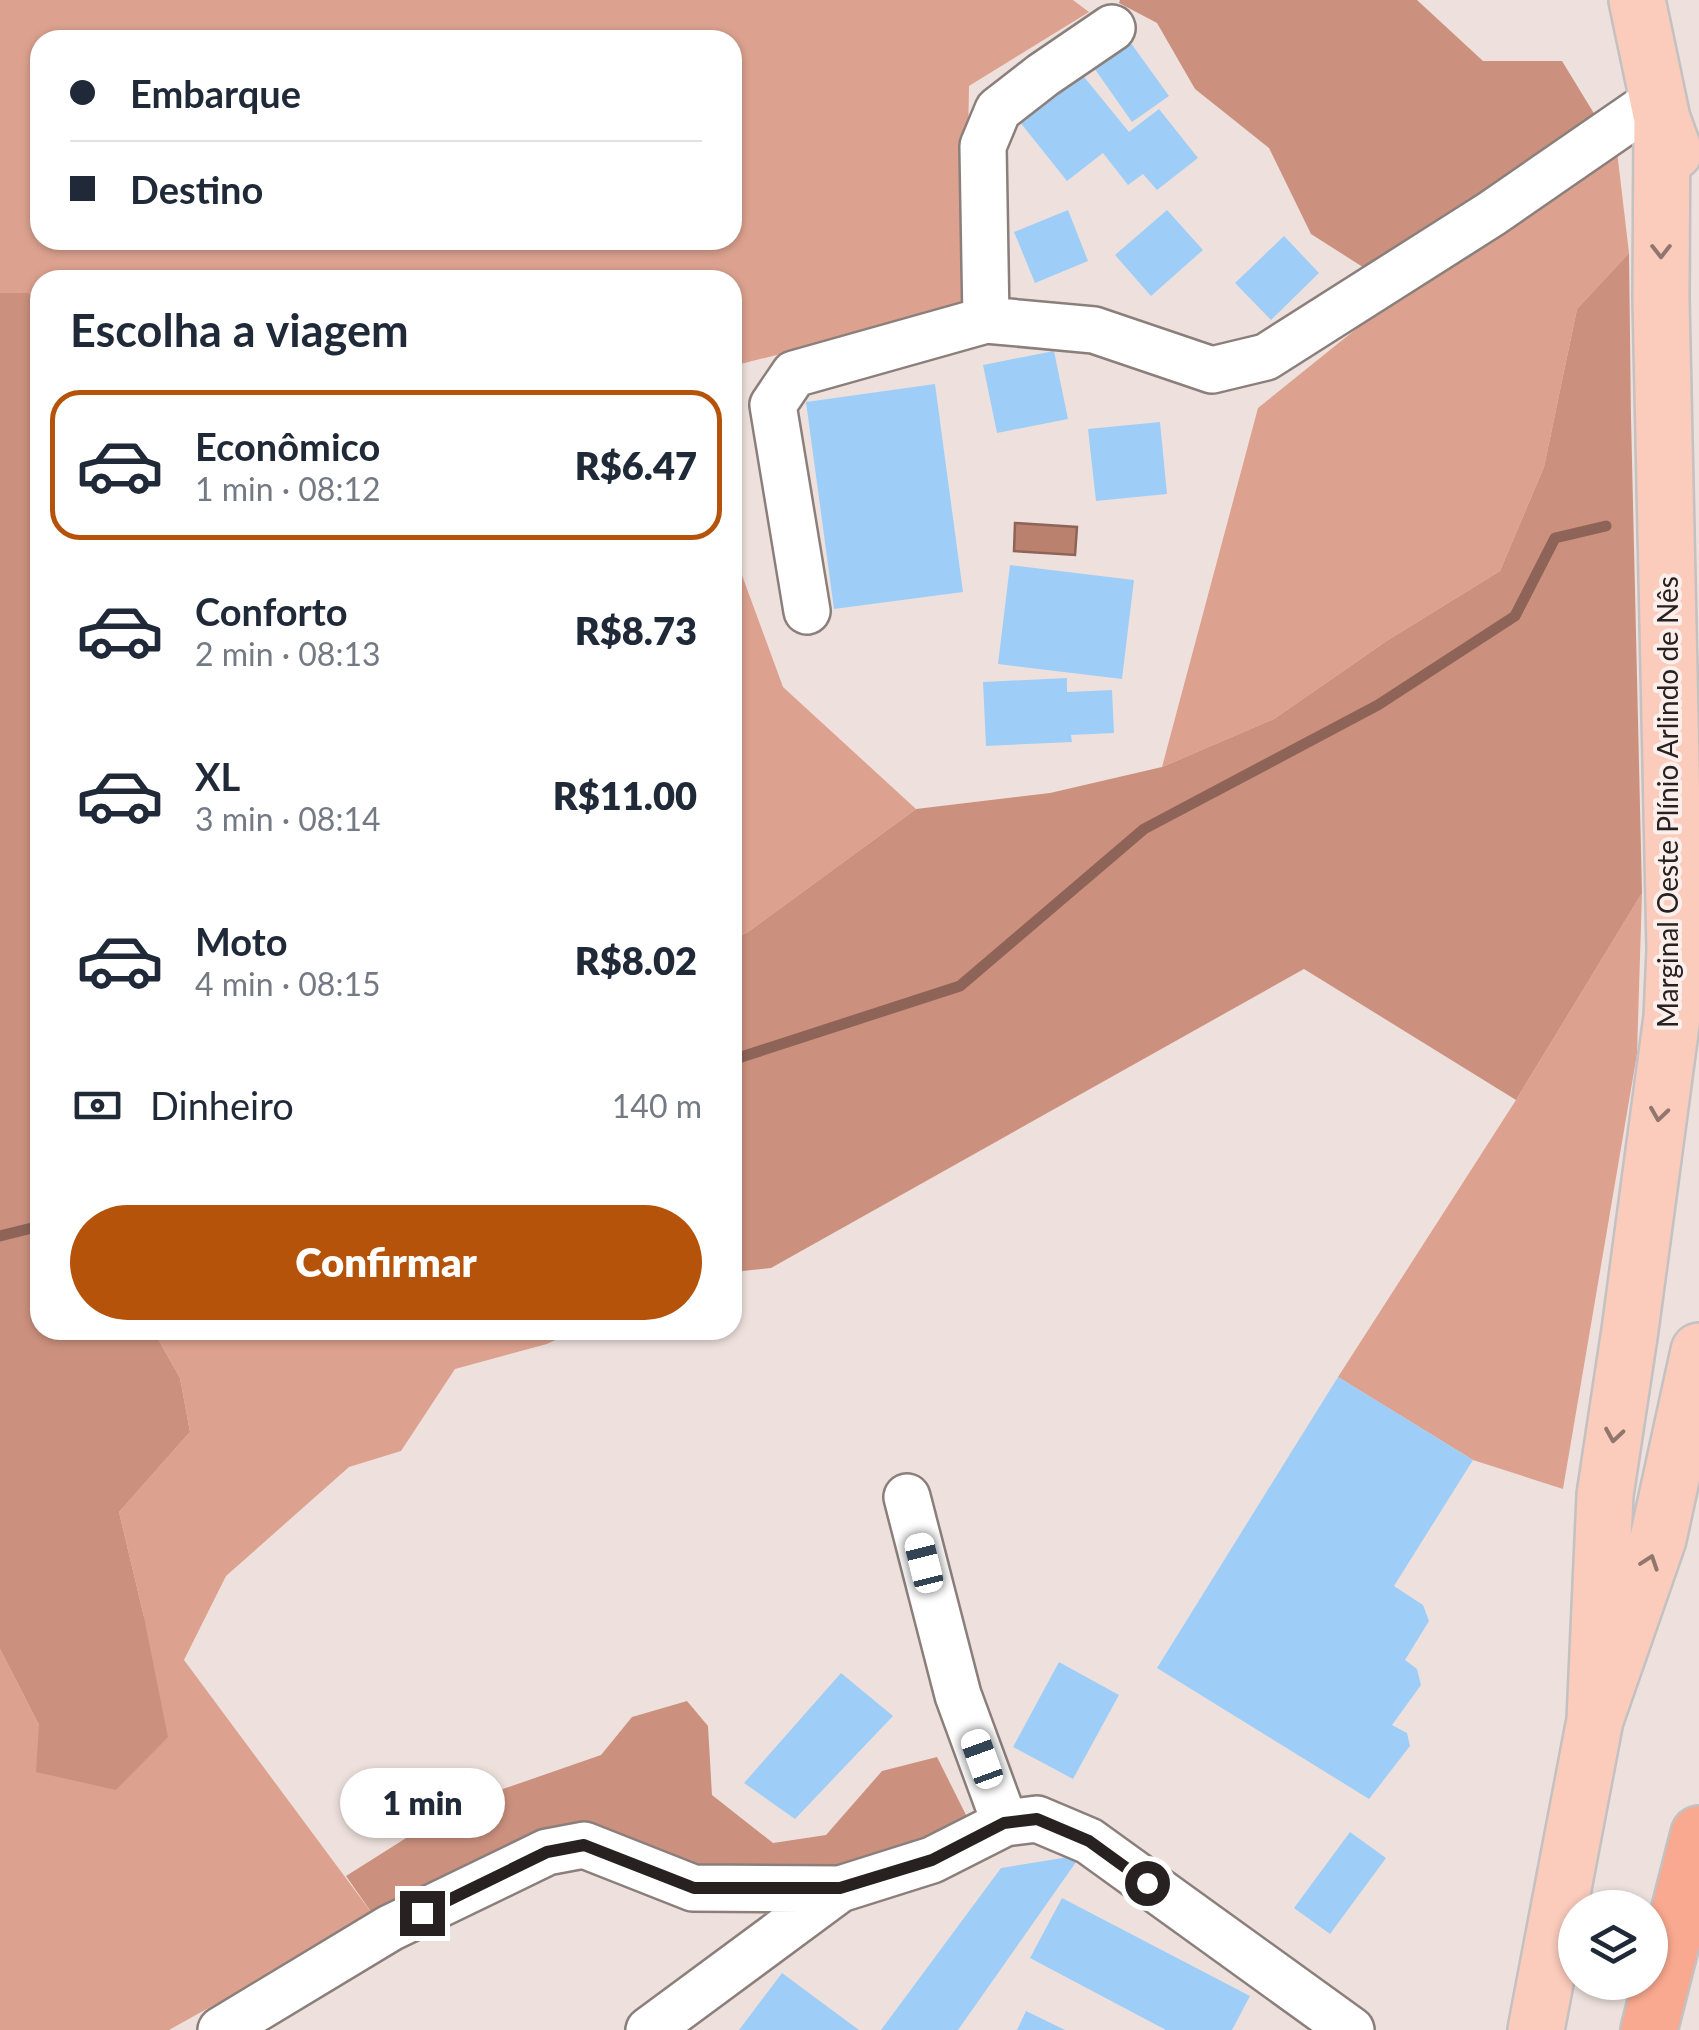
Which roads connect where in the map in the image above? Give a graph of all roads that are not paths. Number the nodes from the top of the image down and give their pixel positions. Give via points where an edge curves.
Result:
1 (1637, 0) edge
2 (1112, 28) dead end
3 (1660, 108) junction
4 (1699, 242) edge
5 (986, 320) junction
6 (807, 612) dead end
7 (1687, 950) edge
8 (1686, 1017) edge
9 (1699, 1351) edge
10 (907, 1497) dead end
11 (1595, 1720) junction
12 (1004, 1823) junction
13 (1699, 1834) edge
14 (840, 1888) junction
15 (221, 2030) edge
16 (649, 2030) edge
17 (1351, 2030) edge
18 (1536, 2030) edge
19 (1649, 2030) edge

1 - 3 main road, Marginal Oeste Plínio Arlindo de Nês
2 - 5 street via 998,110 990,128 983,146
3 - 4 main road, Marginal Oeste Plínio Arlindo de Nês
3 - 5 street via 1266,357 1212,370 1094,330
3 -> 7 main road, Marginal Oeste Plínio Arlindo de Nês via 1661,300
5 - 6 street via 794,374 773,405
7 - 8 main road, Marginal Oeste Plínio Arlindo de Nês
8 -> 11 main road, Marginal Oeste Plínio Arlindo de Nês via 1605,1495
11 -> 9 main road, Marginal Oeste Plínio Arlindo de Nês via 1658,1539
10 - 12 street via 958,1695
11 - 18 main road, Marginal Oeste Plínio Arlindo de Nês
12 - 14 street via 932,1860
12 - 17 street via 1037,1819 1089,1841
13 - 19 highway
14 - 15 street via 694,1888 584,1845 547,1852 390,1928
14 - 16 street

